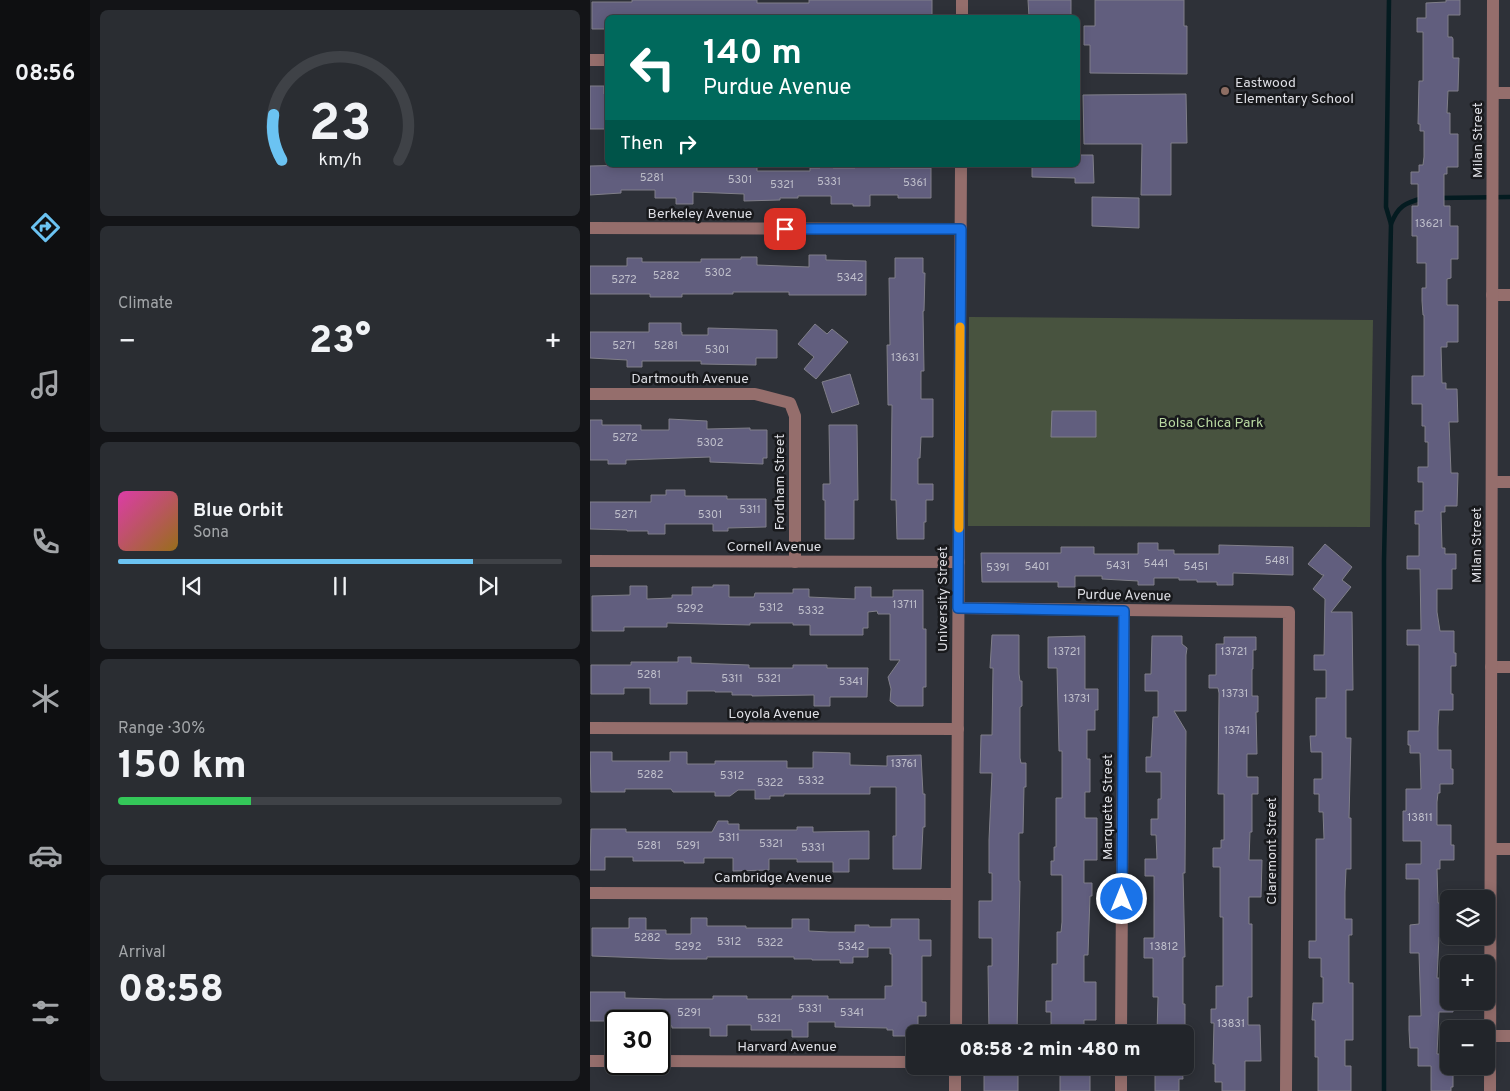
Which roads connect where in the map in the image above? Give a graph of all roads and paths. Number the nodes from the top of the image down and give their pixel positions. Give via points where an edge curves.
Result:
1 (962, 0) edge
2 (1493, 0) edge
3 (962, 15) edge
4 (590, 60) edge
5 (605, 60) edge
6 (1493, 93) junction
7 (1510, 93) edge
8 (961, 167) edge
9 (590, 228) edge
10 (961, 229) junction
11 (1492, 295) junction
12 (1510, 295) edge
13 (590, 394) edge
14 (790, 403) joint
15 (1492, 482) junction
16 (1510, 482) edge
17 (590, 561) edge
18 (795, 562) junction
19 (959, 562) junction
20 (958, 608) junction
21 (1124, 611) junction
22 (1288, 612) joint
23 (1492, 667) junction
24 (1510, 667) edge
25 (590, 728) edge
26 (958, 729) junction
27 (1491, 849) junction
28 (1510, 849) edge
29 (590, 893) edge
30 (956, 894) junction
31 (1490, 1020) edge
32 (956, 1025) edge
33 (1122, 1025) edge
34 (1495, 1036) edge
35 (1510, 1036) edge
36 (590, 1061) edge
37 (605, 1061) edge
38 (670, 1061) edge
39 (906, 1062) edge
40 (955, 1075) edge
41 (1121, 1075) edge
42 (1490, 1075) edge
43 (955, 1091) edge
44 (1121, 1091) edge
45 (1286, 1091) edge
46 (1490, 1091) edge

1 - 3 street
2 - 6 street, Milan Street
4 - 5 street
6 - 7 street
6 - 11 street, Milan Street
8 - 10 street, University Street
9 - 10 street, Berkeley Avenue
10 - 19 street, University Street
11 - 12 street
11 - 15 street, Milan Street
13 - 14 street, Dartmouth Avenue via 754,394
14 - 18 street, Fordham Street via 795,416
15 - 16 street
15 - 23 street, Milan Street
17 - 18 street, Cornell Avenue
18 - 19 street, Cornell Avenue
19 - 20 street, University Street
20 - 21 street, Purdue Avenue
20 - 26 street, University Street
21 - 22 street, Purdue Avenue
21 - 33 street, Marquette Street
22 - 45 street, Claremont Street
23 - 24 street
23 - 27 street, Milan Street
25 - 26 street, Loyola Avenue
26 - 30 street, University Street
27 - 28 street
27 - 31 street, Milan Street
29 - 30 street, Cambridge Avenue
30 - 32 street, University Street
34 - 35 street
36 - 37 street
38 - 39 street, Harvard Avenue
40 - 43 street
41 - 44 street
42 - 46 street, Milan Street

